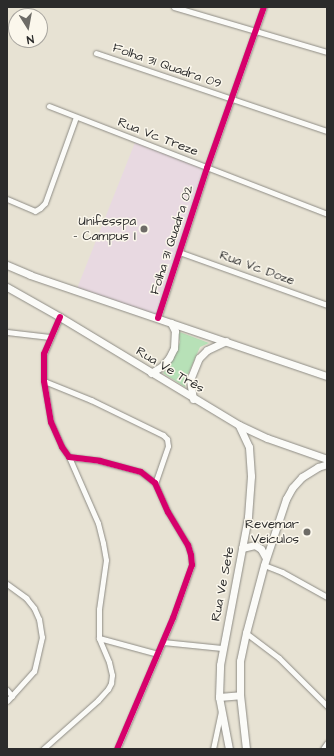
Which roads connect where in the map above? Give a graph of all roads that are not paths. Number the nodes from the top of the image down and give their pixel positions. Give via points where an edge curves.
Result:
1 (174, 7) edge
2 (264, 7) edge
3 (256, 30) junction
4 (327, 52) edge
5 (96, 53) dead end
6 (232, 100) junction
7 (48, 106) dead end
8 (76, 117) junction
9 (327, 131) edge
10 (207, 168) junction
11 (7, 199) edge
12 (327, 214) edge
13 (179, 252) junction
14 (7, 265) edge
15 (7, 287) edge
16 (327, 305) edge
17 (60, 317) junction
18 (158, 318) junction
19 (171, 323) junction
20 (7, 332) edge
21 (50, 337) junction
22 (226, 341) junction
23 (151, 373) junction
24 (327, 376) edge
25 (44, 381) junction
26 (194, 399) junction
27 (239, 425) junction
28 (69, 457) junction
29 (327, 459) edge
30 (327, 464) edge
31 (155, 483) junction
32 (242, 548) junction
33 (265, 561) junction
34 (7, 584) edge
35 (327, 597) edge
36 (246, 633) junction
37 (99, 638) junction
38 (163, 642) junction
39 (222, 648) junction
40 (158, 654) junction
41 (7, 690) edge
42 (240, 695) junction
43 (12, 696) junction
44 (219, 697) junction
45 (7, 701) edge
46 (327, 706) edge
47 (222, 707) junction
48 (327, 742) edge
49 (44, 749) edge
50 (117, 749) edge
51 (214, 749) edge
52 (229, 749) edge
53 (246, 749) edge
54 (323, 749) edge

1 - 3 street
2 - 3 street, Folha 31 Quadra 02
3 - 4 street
3 - 6 street, Folha 31 Quadra 02
5 - 6 street, Folha 31 Quadra 09
6 - 9 street, Folha 31 Quadra 09
6 - 10 street, Folha 31 Quadra 02
7 - 8 street, Rua Vc Treze
8 - 10 street, Rua Vc Treze
8 - 11 street via 45,203 35,211
10 - 12 street, Rua Vc Treze
10 - 13 street, Folha 31 Quadra 02
13 - 16 street, Rua Vc Doze
13 - 18 street, Folha 31 Quadra 02
14 - 18 main road
15 - 17 main road, Rua Ve Três
17 - 21 street
17 - 23 main road, Rua Ve Três
18 - 19 main road
19 - 22 main road
19 - 23 main road via 175,331 174,348 166,362
20 - 21 street
21 - 25 street via 44,354
22 - 24 main road
22 - 26 main road via 207,350 199,358 190,380
23 - 26 main road, Rua Ve Três
25 - 28 street via 51,422
25 - 31 street via 106,406 163,435 168,446
26 - 27 main road, Rua Ve Três
27 - 29 main road, Rua Ve Três via 267,438
27 - 32 main road, Rua Ve Sete via 249,447 251,461 248,518
28 - 31 street via 100,461 141,472
28 - 37 street via 104,543 106,560 99,609
30 - 33 main road via 302,477 292,488
31 - 38 street via 188,546 192,566
32 - 33 main road via 255,546 261,549
32 - 39 main road, Rua Ve Sete
33 - 35 street
33 - 36 main road
34 - 43 street via 26,598 34,608 42,637 34,671
36 - 42 main road via 240,661
36 - 46 street via 279,658
37 - 40 street
37 - 49 street via 109,662 111,683 98,700
38 - 39 street
38 - 40 street
39 - 44 main road, Rua Ve Sete
40 - 50 street
41 - 43 street
42 - 44 main road
42 - 53 main road
43 - 45 street
44 - 47 main road, Rua Ve Sete
47 - 51 street
47 - 52 main road, Rua Ve Sete
48 - 54 street

